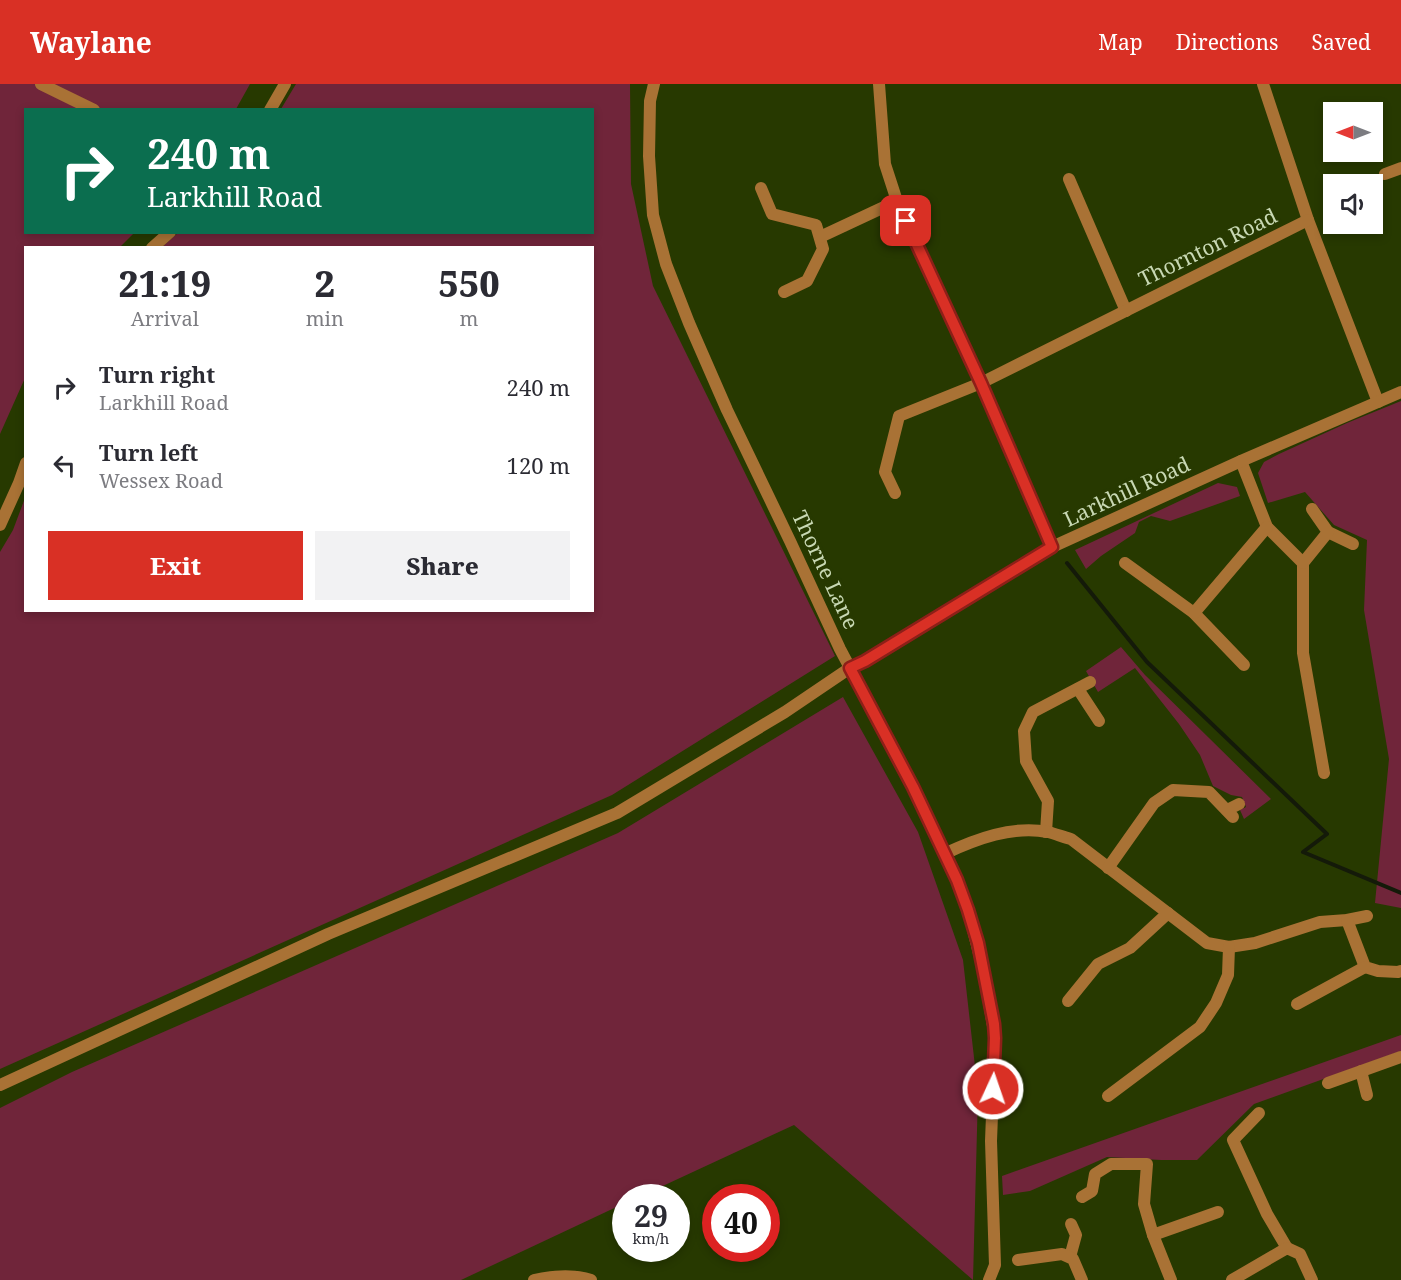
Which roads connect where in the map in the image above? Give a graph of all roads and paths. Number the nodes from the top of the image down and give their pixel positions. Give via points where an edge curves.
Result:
1 (41, 84) edge
2 (285, 84) edge
3 (654, 84) edge
4 (879, 84) edge
5 (1263, 84) edge
6 (90, 108) edge
7 (271, 108) edge
8 (1401, 168) edge
9 (1385, 174) dead end
10 (1069, 179) dead end
11 (762, 188) dead end
12 (897, 201) junction
13 (1308, 220) junction
14 (168, 234) edge
15 (820, 237) junction
16 (154, 246) edge
17 (784, 292) dead end
18 (1126, 311) junction
19 (981, 383) junction
20 (1401, 392) edge
21 (1377, 402) junction
22 (1241, 461) junction
23 (24, 469) edge
24 (895, 493) dead end
25 (1312, 509) dead end
26 (0, 525) edge
27 (1267, 527) junction
28 (1328, 532) junction
29 (1353, 544) dead end
30 (1052, 547) junction
31 (1125, 563) dead end
32 (1303, 563) junction
33 (1194, 613) junction
34 (1244, 665) dead end
35 (850, 668) junction
36 (1090, 682) dead end
37 (1078, 689) junction
38 (1099, 722) dead end
39 (1324, 773) dead end
40 (1239, 804) dead end
41 (1046, 832) junction
42 (944, 854) junction
43 (1108, 868) junction
44 (1168, 913) junction
45 (1367, 916) dead end
46 (1347, 920) junction
47 (1229, 947) junction
48 (1365, 967) junction
49 (1401, 971) edge
50 (1068, 1001) dead end
51 (1297, 1004) dead end
52 (1401, 1057) edge
53 (1361, 1071) junction
54 (1328, 1083) dead end
55 (0, 1085) edge
56 (1367, 1095) dead end
57 (1108, 1096) dead end
58 (1259, 1113) dead end
59 (1082, 1197) dead end
60 (1218, 1212) dead end
61 (1071, 1224) dead end
62 (1153, 1235) junction
63 (1287, 1248) junction
64 (1070, 1257) junction
65 (1018, 1260) dead end
66 (1248, 1276) edge
67 (534, 1280) edge
68 (591, 1280) edge
69 (989, 1280) edge
70 (1082, 1280) edge
71 (1171, 1280) edge
72 (1232, 1280) edge
73 (1312, 1280) edge

1 - 6 street
2 - 7 street
3 - 35 street, Thorne Lane via 649,156 653,215 666,264 727,410
4 - 12 street via 885,164
5 - 13 street
8 - 9 street
10 - 18 street, Thornton Road
11 - 15 street via 772,214 816,225
12 - 15 street
12 - 19 street
13 - 18 street, Thornton Road
13 - 21 street
14 - 16 street
15 - 17 street via 823,249 807,281
18 - 19 street, Thornton Road
19 - 24 street, Thornton Road via 899,416 885,472
19 - 30 street
20 - 21 street, Larkhill Road
21 - 22 street, Larkhill Road
22 - 27 street
22 - 30 street, Larkhill Road
23 - 26 street
25 - 28 street
27 - 32 street
27 - 33 street
28 - 29 street
28 - 32 street
30 - 35 street, Larkhill Road
31 - 33 street
32 - 39 street via 1303,653
33 - 34 street
35 - 42 street, Thorne Lane
35 - 55 street, Larkhill Road via 785,712 616,813 328,934
36 - 37 street
37 - 38 street
37 - 41 street via 1033,712 1023,731 1026,761 1048,801
40 - 43 street via 1230,813 1209,792 1173,790 1154,803
41 - 42 street via 1014,831 970,842
41 - 43 street via 1071,838
42 - 69 street, Thorne Lane via 972,921 995,1038 995,1266
43 - 44 street
44 - 47 street via 1207,944
44 - 50 street via 1130,948 1098,964
45 - 46 street
46 - 47 street via 1320,922 1255,943
46 - 48 street
47 - 57 street via 1228,975 1200,1027
48 - 49 street
48 - 51 street
52 - 53 street
53 - 54 street
53 - 56 street
58 - 63 street via 1233,1140
59 - 62 street via 1092,1191 1095,1174 1111,1164 1146,1164 1144,1204
60 - 62 street
61 - 64 street via 1076,1235
62 - 71 street
63 - 66 street
63 - 73 street via 1300,1254
64 - 65 street via 1062,1254
64 - 70 street
66 - 72 street
67 - 68 street via 562,1276

